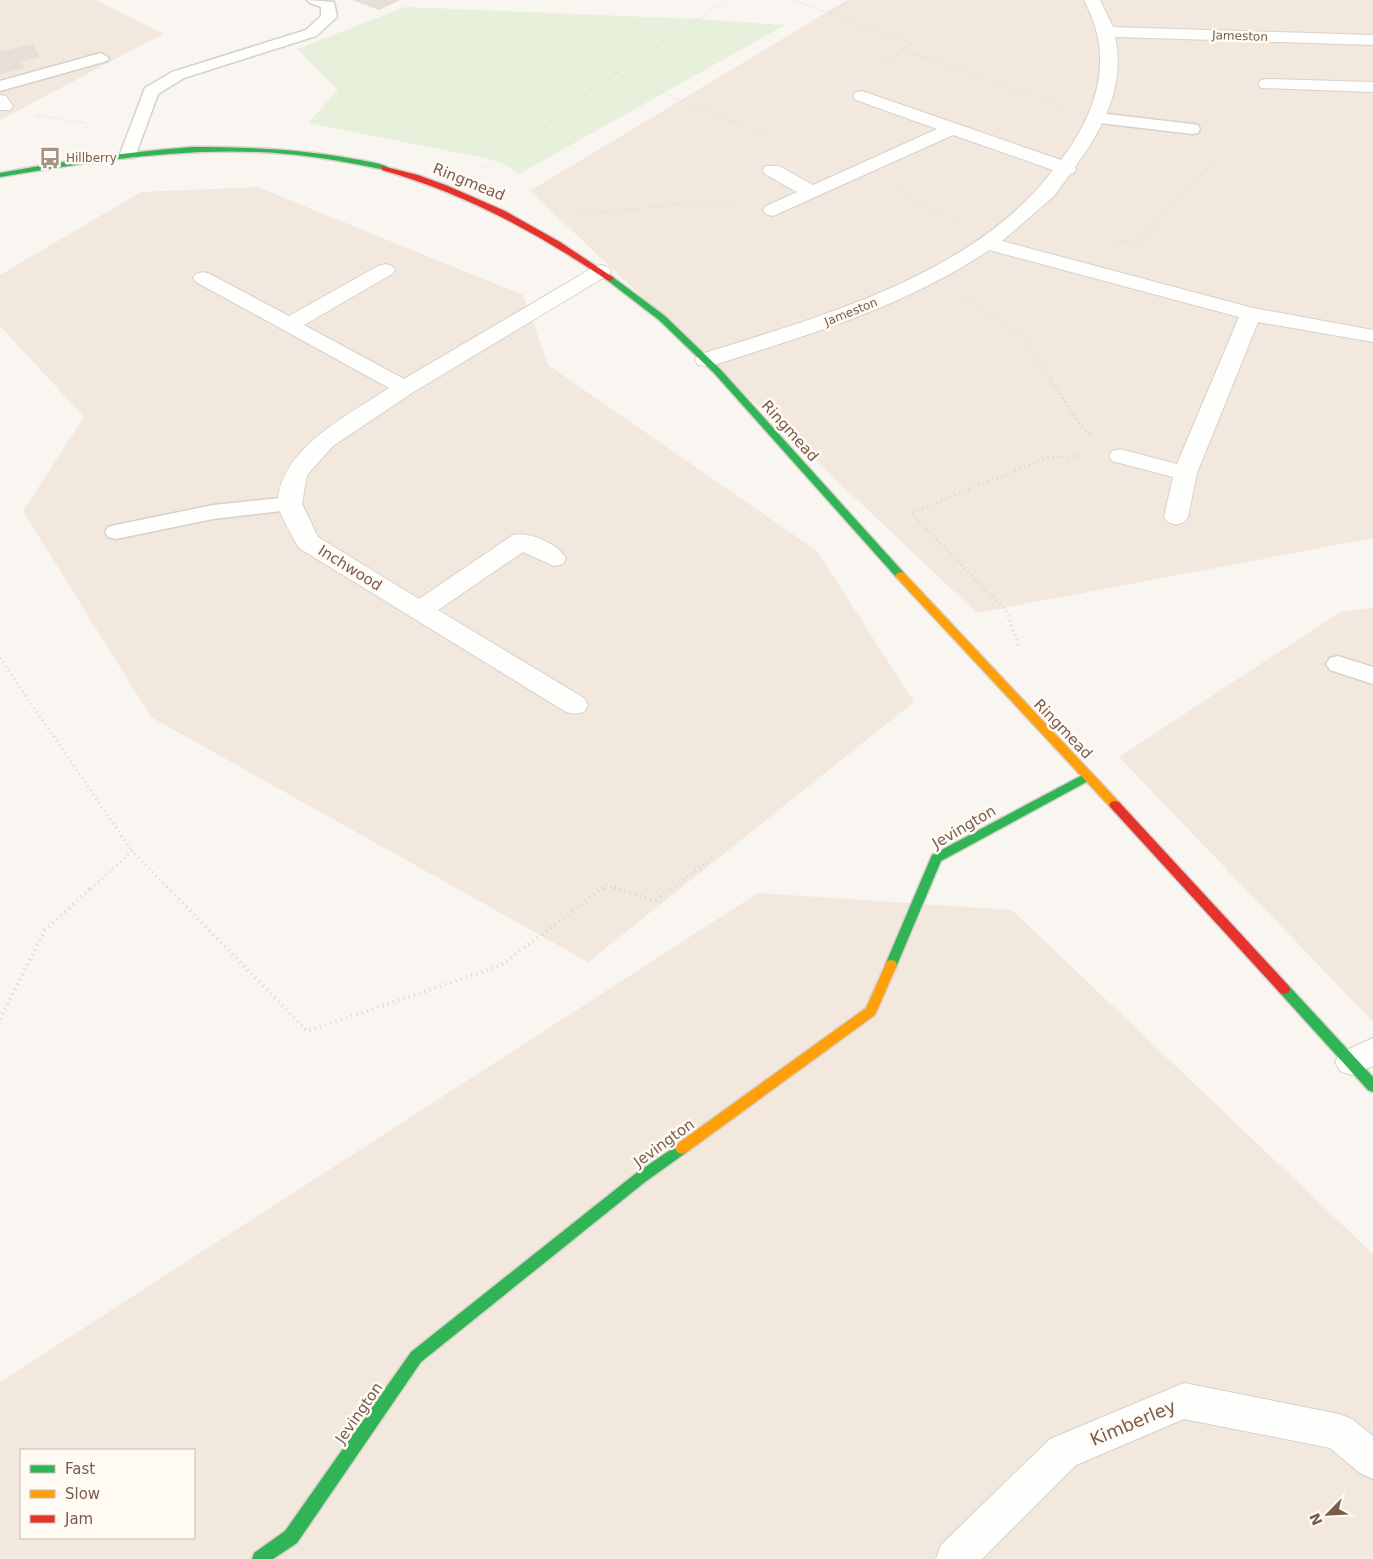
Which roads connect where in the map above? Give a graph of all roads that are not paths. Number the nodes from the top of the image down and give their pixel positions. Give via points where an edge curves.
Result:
1 (315, 0) edge
2 (1092, 0) edge
3 (1106, 32) junction
4 (1373, 40) edge
5 (101, 58) dead end
6 (1268, 84) dead end
7 (0, 86) edge
8 (1373, 87) edge
9 (862, 96) road end
10 (1098, 118) junction
11 (951, 129) junction
12 (1192, 129) dead end
13 (128, 154) junction
14 (1067, 169) junction
15 (772, 170) dead end
16 (0, 175) edge
17 (812, 192) junction
18 (773, 210) road end
19 (987, 243) junction
20 (385, 270) dead end
21 (600, 271) junction
22 (203, 278) dead end
23 (1251, 314) junction
24 (289, 325) junction
25 (1373, 336) edge
26 (706, 360) junction
27 (404, 388) junction
28 (1120, 456) road end
29 (1185, 473) junction
30 (290, 504) junction
31 (1176, 517) dead end
32 (116, 532) dead end
33 (554, 558) dead end
34 (419, 611) junction
35 (1338, 664) dead end
36 (1373, 676) edge
37 (575, 705) dead end
38 (1088, 776) junction
39 (1362, 1056) edge
40 (1373, 1086) edge
41 (1373, 1460) edge
42 (260, 1559) edge
43 (955, 1559) edge

1 - 13 lane via 329,5 329,16 311,33 178,75 151,91
2 - 3 street, Jameston
3 - 4 street, Jameston
3 - 10 street, Jameston via 1110,73
5 - 7 lane
6 - 8 street
9 - 11 street
10 - 12 lane
10 - 14 street, Jameston
11 - 14 street
11 - 17 street
13 - 16 street, Ringmead
13 - 21 street, Ringmead via 257,148 323,154 362,162 454,189 551,236
14 - 19 street, Jameston via 1037,205
15 - 17 street
17 - 18 street
19 - 23 street
19 - 26 street, Jameston via 915,285 834,320
20 - 24 street
21 - 26 street, Ringmead via 648,306
21 - 27 street
22 - 24 street
23 - 25 street
23 - 29 street
24 - 27 street
26 - 38 street, Ringmead via 998,683
27 - 30 street via 325,441 296,473
28 - 29 street
29 - 31 street
30 - 32 lane via 213,512
30 - 34 street, Inchwood via 308,542
33 - 34 street via 522,541
34 - 37 street, Inchwood
35 - 36 lane
38 - 39 street, Ringmead
38 - 42 street, Jevington via 936,858 871,1011 640,1178 416,1357 291,1536
39 - 40 street, Ringmead
41 - 43 street, Kimberley via 1339,1432 1184,1401 1063,1452

